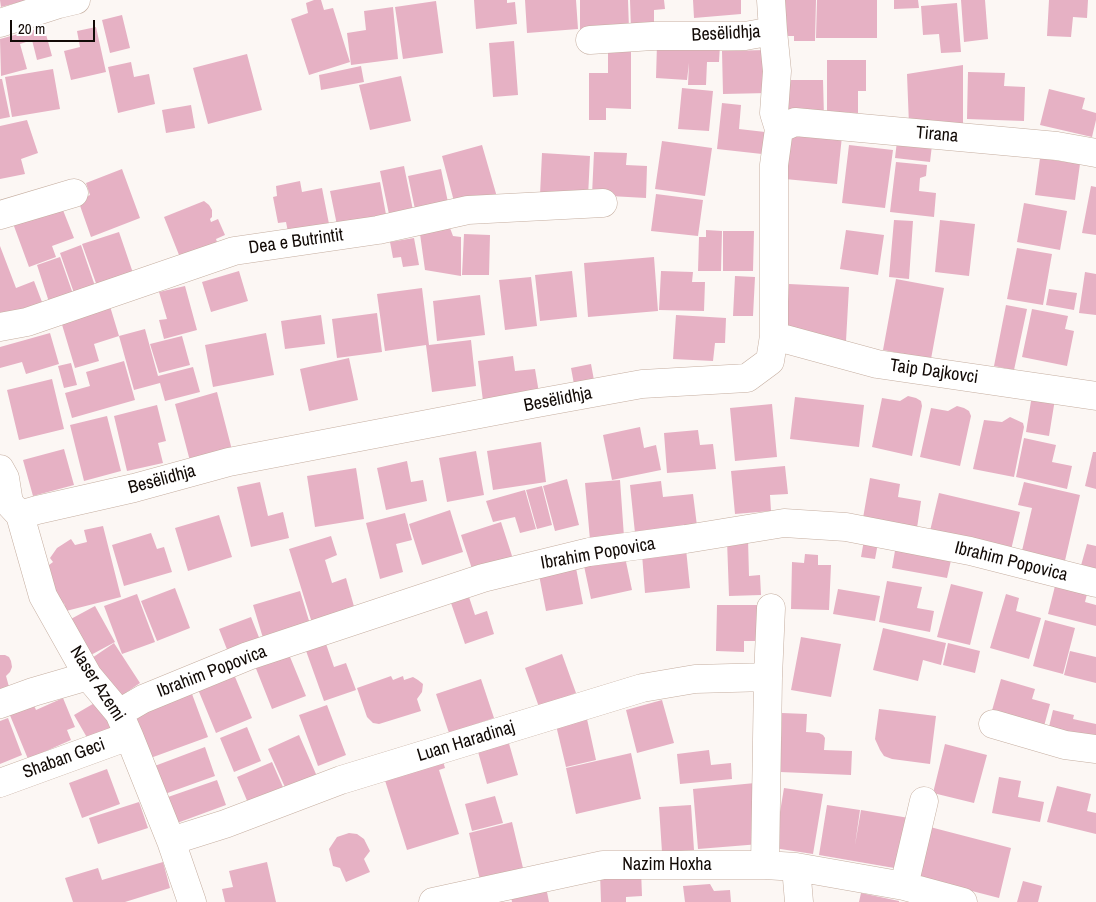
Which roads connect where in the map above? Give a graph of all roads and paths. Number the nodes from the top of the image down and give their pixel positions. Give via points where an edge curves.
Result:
1 (76, 0) edge
2 (771, 0) edge
3 (0, 23) edge
4 (773, 31) junction
5 (590, 40) dead end
6 (779, 129) junction
7 (1096, 153) edge
8 (74, 194) dead end
9 (603, 203) dead end
10 (0, 215) edge
11 (0, 327) edge
12 (774, 336) junction
13 (1096, 396) edge
14 (0, 469) edge
15 (10, 508) edge
16 (1096, 583) edge
17 (771, 608) dead end
18 (88, 676) junction
19 (768, 677) junction
20 (0, 704) edge
21 (124, 724) junction
22 (992, 724) dead end
23 (1096, 749) edge
24 (0, 783) edge
25 (924, 801) dead end
26 (171, 841) junction
27 (765, 865) junction
28 (796, 867) junction
29 (904, 886) junction
30 (192, 902) edge
31 (433, 902) edge
32 (799, 902) edge
33 (963, 902) edge

1 - 3 street
2 - 4 street, Besëlidhja
4 - 5 street, Besëlidhja via 744,36
4 - 6 street, Besëlidhja via 777,71 774,114
6 - 7 street, Tirana via 795,122 1057,146
6 - 12 street, Besëlidhja via 774,165
8 - 10 street
9 - 11 street, Dea e Butrintit via 468,210 378,230 234,251 27,322
12 - 13 street, Taip Dajkovci via 877,364
12 - 15 street, Besëlidhja via 770,361 747,378 642,384 228,462 37,510
14 - 15 street, Naser Azemi via 5,478
15 - 18 street, Naser Azemi via 43,596
16 - 21 street, Ibrahim Popovica via 970,551 846,527 784,523 589,552 483,578 248,656 143,699
17 - 19 street
18 - 20 street
18 - 21 street, Naser Azemi
19 - 26 street, Luan Haradinaj via 695,679 642,688 341,780
19 - 27 street
21 - 24 street, Shaban Geci
21 - 26 street, Naser Azemi
22 - 23 street via 1065,745
25 - 29 street
26 - 30 street, Naser Azemi
27 - 28 street, Nazim Hoxha
27 - 31 street, Nazim Hoxha via 603,865
28 - 29 street, Nazim Hoxha
28 - 32 street
29 - 33 street, Nazim Hoxha

